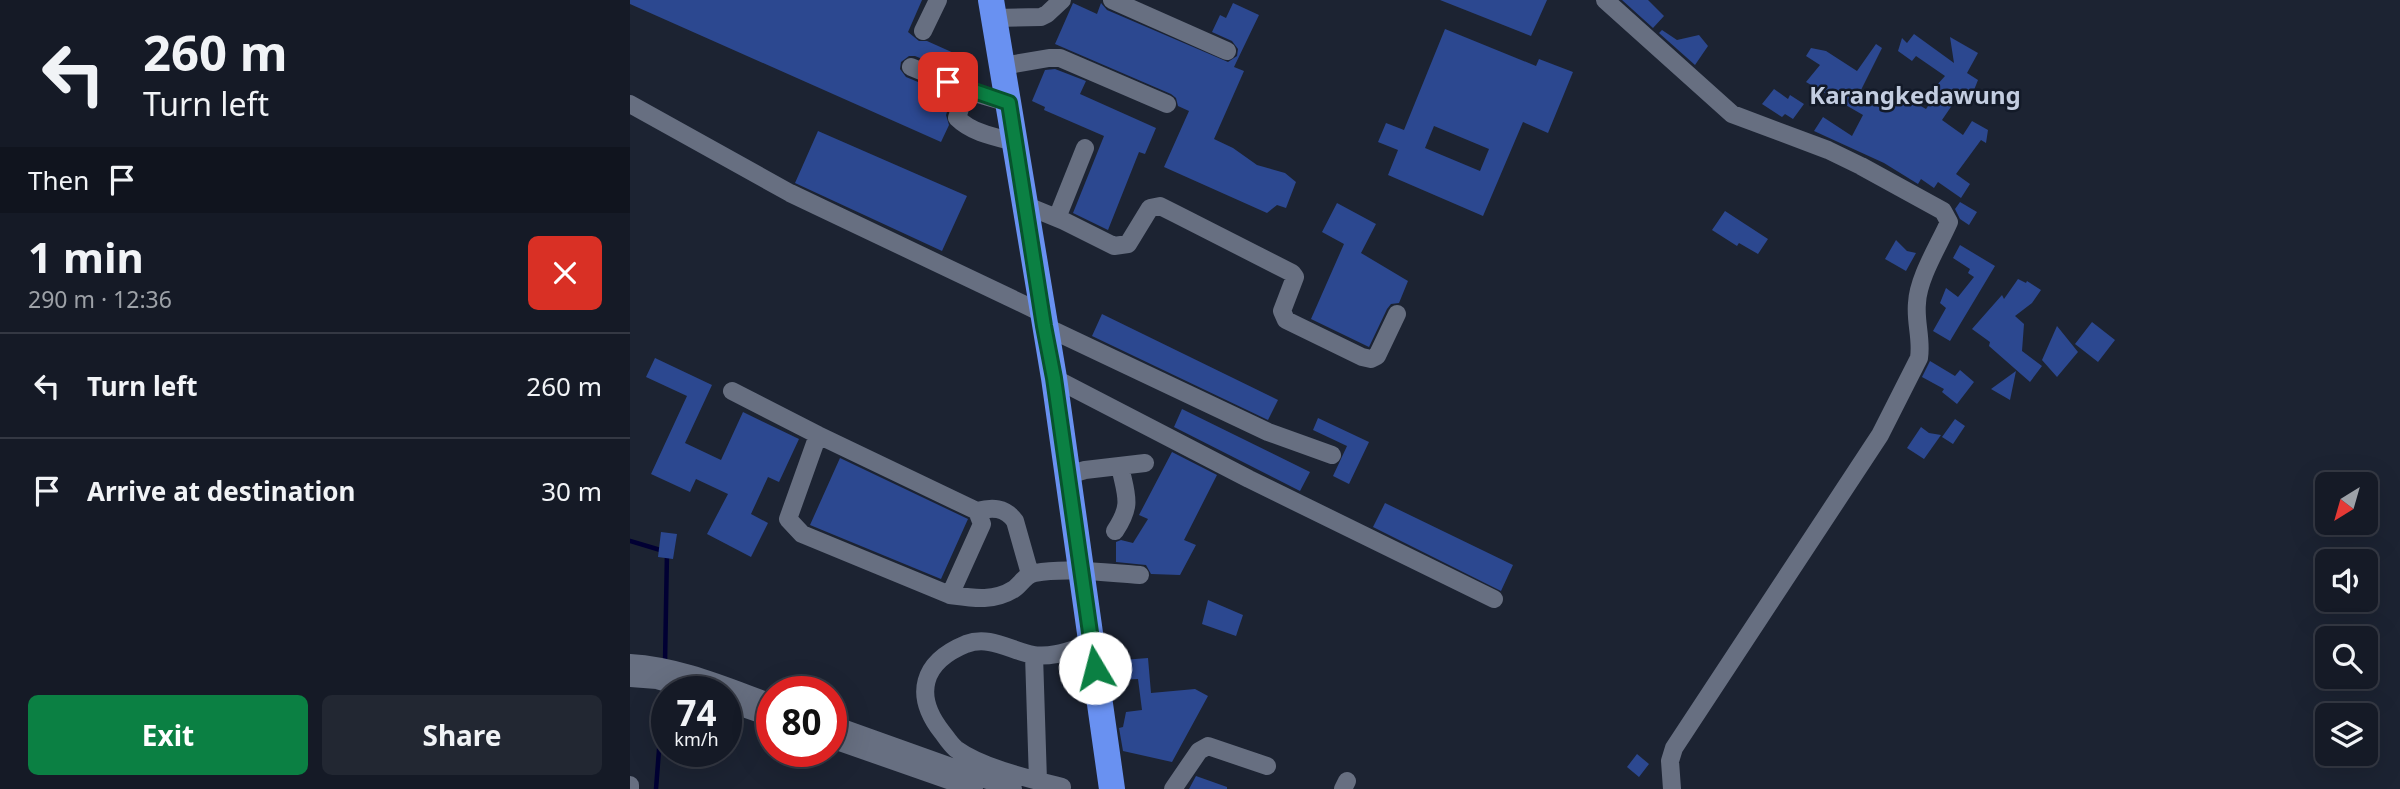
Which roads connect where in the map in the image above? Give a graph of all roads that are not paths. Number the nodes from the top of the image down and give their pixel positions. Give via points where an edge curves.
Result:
1 (938, 0) edge
2 (1062, 0) edge
3 (1112, 0) edge
4 (1605, 0) edge
5 (993, 9) edge
6 (923, 31) dead end
7 (1227, 51) dead end
8 (1003, 66) junction
9 (911, 67) dead end
10 (966, 89) junction
11 (1009, 103) junction
12 (630, 104) edge
13 (1167, 104) dead end
14 (1015, 142) junction
15 (1085, 148) dead end
16 (1025, 205) junction
17 (1058, 218) junction
18 (1397, 314) dead end
19 (1043, 320) junction
20 (1054, 378) junction
21 (732, 391) dead end
22 (818, 435) junction
23 (1332, 455) dead end
24 (1145, 463) dead end
25 (1120, 466) junction
26 (1068, 475) junction
27 (976, 511) junction
28 (1115, 531) dead end
29 (1082, 573) junction
30 (1030, 574) junction
31 (1140, 575) dead end
32 (950, 595) junction
33 (1494, 599) dead end
34 (1092, 644) junction
35 (1034, 655) junction
36 (630, 663) edge
37 (658, 672) junction
38 (672, 676) edge
39 (630, 678) edge
40 (847, 730) edge
41 (847, 745) edge
42 (1267, 765) dead end
43 (1038, 781) junction
44 (1062, 787) dead end
45 (974, 789) edge
46 (1013, 789) edge
47 (1112, 789) edge
48 (1173, 789) edge
49 (1672, 789) edge

1 - 6 street
2 - 5 street via 1041,17
3 - 7 street
4 - 49 street via 1732,114 1861,166 1943,211 1949,222 1917,301 1919,358 1880,435 1674,748
5 - 8 highway
8 - 11 highway
8 - 13 street via 1060,58
9 - 10 street
10 - 11 street
10 - 14 street via 957,118 971,128
11 - 14 highway
12 - 19 street via 790,193
14 - 16 highway
15 - 17 street
16 - 17 street
16 - 19 highway
17 - 18 street via 1114,246 1128,244 1150,208 1160,206 1292,273 1295,277 1282,311 1286,320 1362,358 1377,356
19 - 20 highway
19 - 23 street via 1268,432
20 - 26 highway
20 - 33 street via 1249,480
21 - 22 street
22 - 27 street
22 - 32 street via 788,519 794,527
24 - 25 street
25 - 26 street
25 - 28 street via 1128,505
26 - 29 highway
27 - 30 street via 1002,509 1012,515
27 - 32 street via 982,524
29 - 30 street
29 - 31 street
29 - 34 highway
30 - 32 street via 1001,596
34 - 35 street via 1055,655
34 - 47 highway
35 - 43 street
35 - 43 street via 996,642 970,643 932,667 924,682 924,700 954,748
36 - 37 street
37 - 38 street
37 - 39 street
40 - 46 street
41 - 45 street
42 - 48 street via 1208,746 1199,751
43 - 44 street

